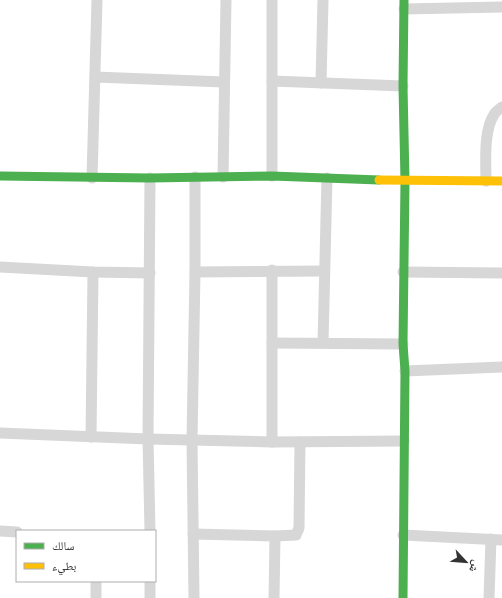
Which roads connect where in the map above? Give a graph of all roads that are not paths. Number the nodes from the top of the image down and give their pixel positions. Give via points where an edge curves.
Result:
1 (97, 0) edge
2 (226, 0) edge
3 (272, 0) edge
4 (323, 0) edge
5 (404, 4) edge
6 (502, 7) edge
7 (95, 77) junction
8 (272, 81) junction
9 (224, 82) junction
10 (321, 83) junction
11 (403, 86) junction
12 (502, 107) edge
13 (0, 176) edge
14 (272, 176) junction
15 (195, 177) junction
16 (223, 177) junction
17 (92, 178) junction
18 (150, 178) junction
19 (327, 178) junction
20 (405, 181) junction
21 (486, 181) junction
22 (502, 181) edge
23 (0, 267) edge
24 (272, 270) junction
25 (324, 271) junction
26 (93, 272) junction
27 (196, 272) junction
28 (403, 272) junction
29 (150, 273) junction
30 (502, 273) edge
31 (272, 343) junction
32 (323, 343) junction
33 (404, 344) junction
34 (502, 367) edge
35 (405, 371) junction
36 (0, 433) edge
37 (91, 437) junction
38 (148, 439) junction
39 (192, 440) junction
40 (404, 441) junction
41 (272, 442) junction
42 (300, 442) junction
43 (150, 530) edge
44 (0, 531) edge
45 (16, 532) edge
46 (193, 534) junction
47 (403, 535) junction
48 (275, 536) junction
49 (496, 540) edge
50 (96, 582) edge
51 (150, 582) edge
52 (96, 598) edge
53 (150, 598) edge
54 (194, 598) edge
55 (274, 598) edge
56 (403, 598) edge
57 (489, 598) edge

1 - 7 street
2 - 9 street
3 - 8 street
4 - 10 street
5 - 6 street
5 - 11 street
7 - 9 street
7 - 17 street
8 - 10 street
8 - 14 street
9 - 16 street
10 - 11 street
11 - 20 street
12 - 21 street via 495,113 489,127 486,143
13 - 17 street
14 - 16 street
14 - 19 street
15 - 16 street
15 - 18 street
15 - 27 street
17 - 18 street
18 - 29 street
19 - 20 street
19 - 25 street
20 - 21 street
20 - 28 street
21 - 22 street
23 - 26 street
24 - 25 street
24 - 27 street
24 - 31 street
25 - 32 street
26 - 29 street
26 - 37 street
27 - 39 street
28 - 30 street
28 - 33 street
29 - 38 street
31 - 32 street
31 - 41 street
32 - 33 street
33 - 35 street
34 - 35 street
35 - 40 street
36 - 37 street
37 - 38 street
38 - 39 street
38 - 43 street
39 - 41 street
39 - 46 street
40 - 42 street
40 - 47 street
41 - 42 street
42 - 48 street via 299,530 296,535
44 - 45 street
46 - 48 street
46 - 54 street
47 - 49 street
47 - 56 street
48 - 55 street
49 - 57 street
50 - 52 street
51 - 53 street

